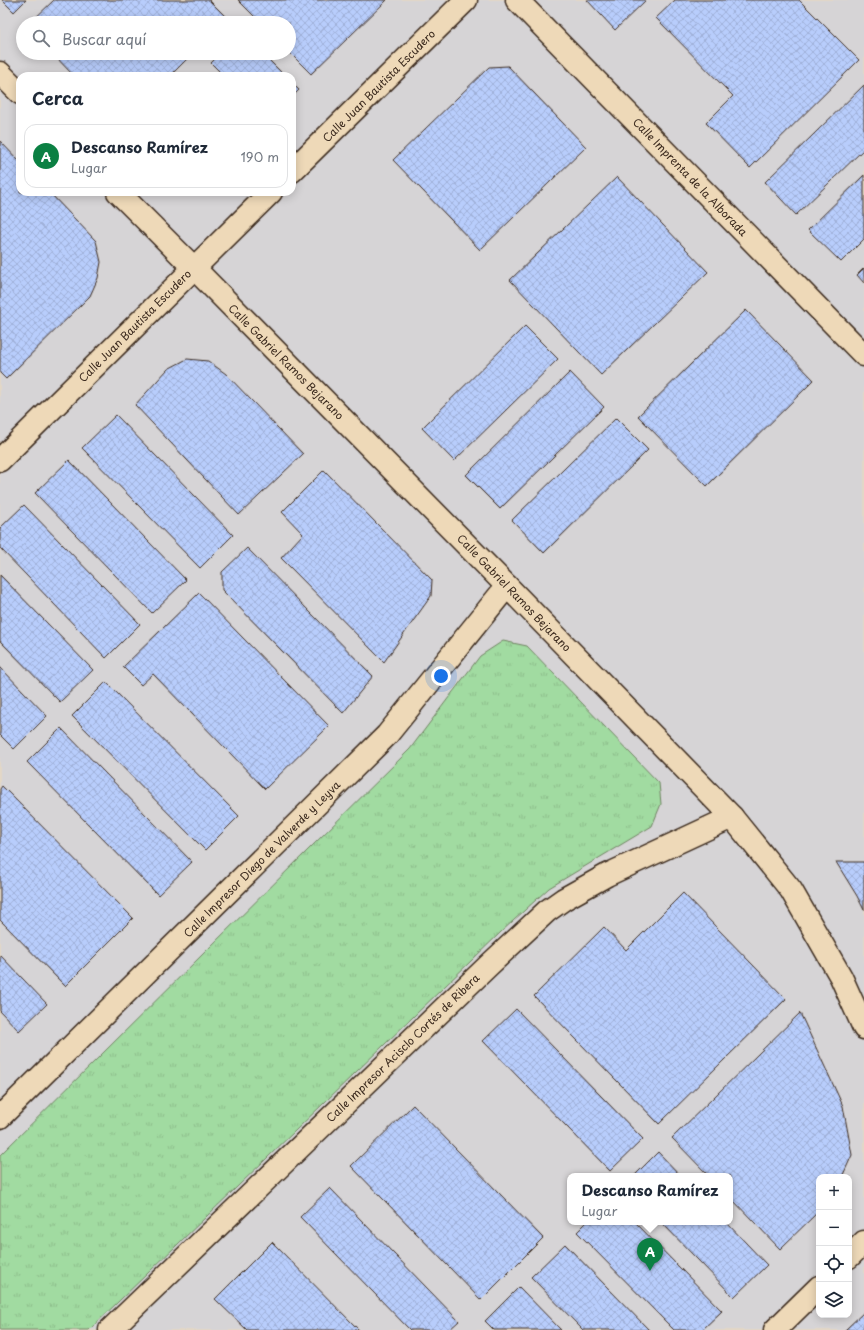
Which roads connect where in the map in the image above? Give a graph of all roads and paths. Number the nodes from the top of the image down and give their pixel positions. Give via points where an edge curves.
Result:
1 (517, 0) edge
2 (456, 4) edge
3 (0, 73) edge
4 (16, 89) edge
5 (296, 167) edge
6 (122, 196) edge
7 (267, 196) edge
8 (194, 268) junction
9 (864, 354) edge
10 (0, 460) edge
11 (507, 586) junction
12 (732, 817) junction
13 (864, 1028) edge
14 (0, 1117) edge
15 (864, 1242) edge
16 (852, 1254) edge
17 (816, 1289) edge
18 (110, 1330) edge
19 (775, 1330) edge

1 - 9 street, Calle Imprenta de la Alborada
2 - 5 street, Calle Juan Bautista Escudero
3 - 4 street
6 - 8 street, Calle Gabriel Ramos Bejarano
7 - 8 street, Calle Juan Bautista Escudero
8 - 10 street, Calle Juan Bautista Escudero
8 - 11 street, Calle Gabriel Ramos Bejarano
11 - 12 street, Calle Gabriel Ramos Bejarano
11 - 14 street, Calle Impresor Diego de Valverde y Leyva via 388,735
12 - 13 street, Calle Gabriel Ramos Bejarano via 791,890 841,977
12 - 18 street, Calle Impresor Acisclo Cortés de Ribera via 577,890 547,911
15 - 16 street
17 - 19 street

